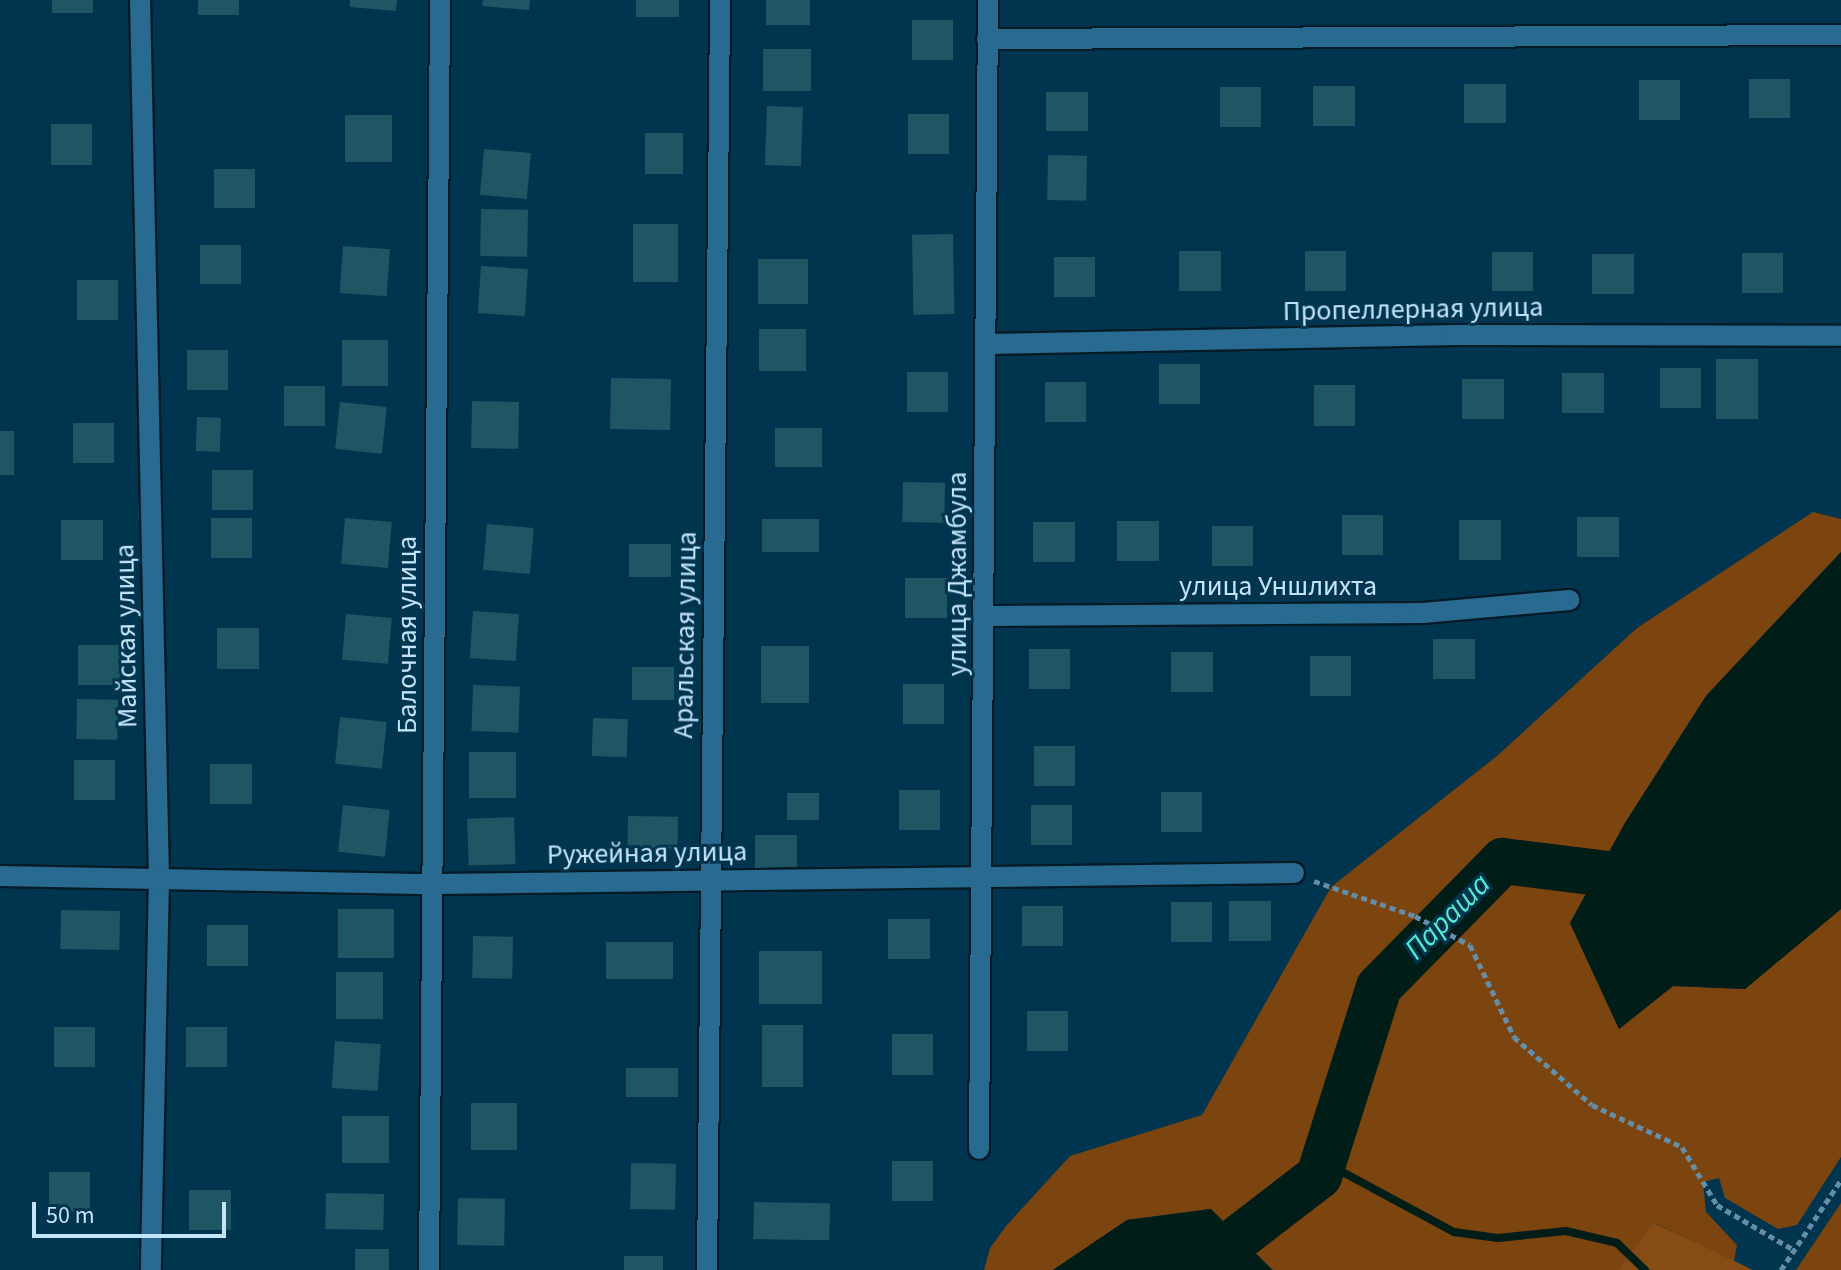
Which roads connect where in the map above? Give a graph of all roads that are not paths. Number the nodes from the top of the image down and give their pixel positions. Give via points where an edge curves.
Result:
1 (140, 0) edge
2 (440, 0) edge
3 (720, 0) edge
4 (988, 0) edge
5 (1841, 35) edge
6 (987, 39) junction
7 (1841, 336) edge
8 (987, 344) junction
9 (1569, 600) dead end
10 (986, 616) junction
11 (1294, 873) road end
12 (0, 876) edge
13 (159, 879) junction
14 (711, 880) junction
15 (981, 880) junction
16 (433, 884) junction
17 (979, 1149) dead end
18 (151, 1270) edge
19 (429, 1270) edge
20 (707, 1270) edge

1 - 13 street, Майская улица
2 - 16 street, Балочная улица
3 - 14 street, Аральская улица
4 - 6 street, улица Джамбула
5 - 6 street
6 - 8 street, улица Джамбула
7 - 8 street, Пропеллерная улица via 1455,335
8 - 10 street, улица Джамбула
9 - 10 street, улица Уншлихта via 1423,613
10 - 15 street, улица Джамбула
11 - 15 street, Ружейная улица
12 - 13 street, Ружейная улица
13 - 16 street, Ружейная улица
13 - 18 street, Майская улица
14 - 15 street, Ружейная улица
14 - 16 street, Ружейная улица
14 - 20 street, Аральская улица
15 - 17 street, улица Джамбула
16 - 19 street, Балочная улица

